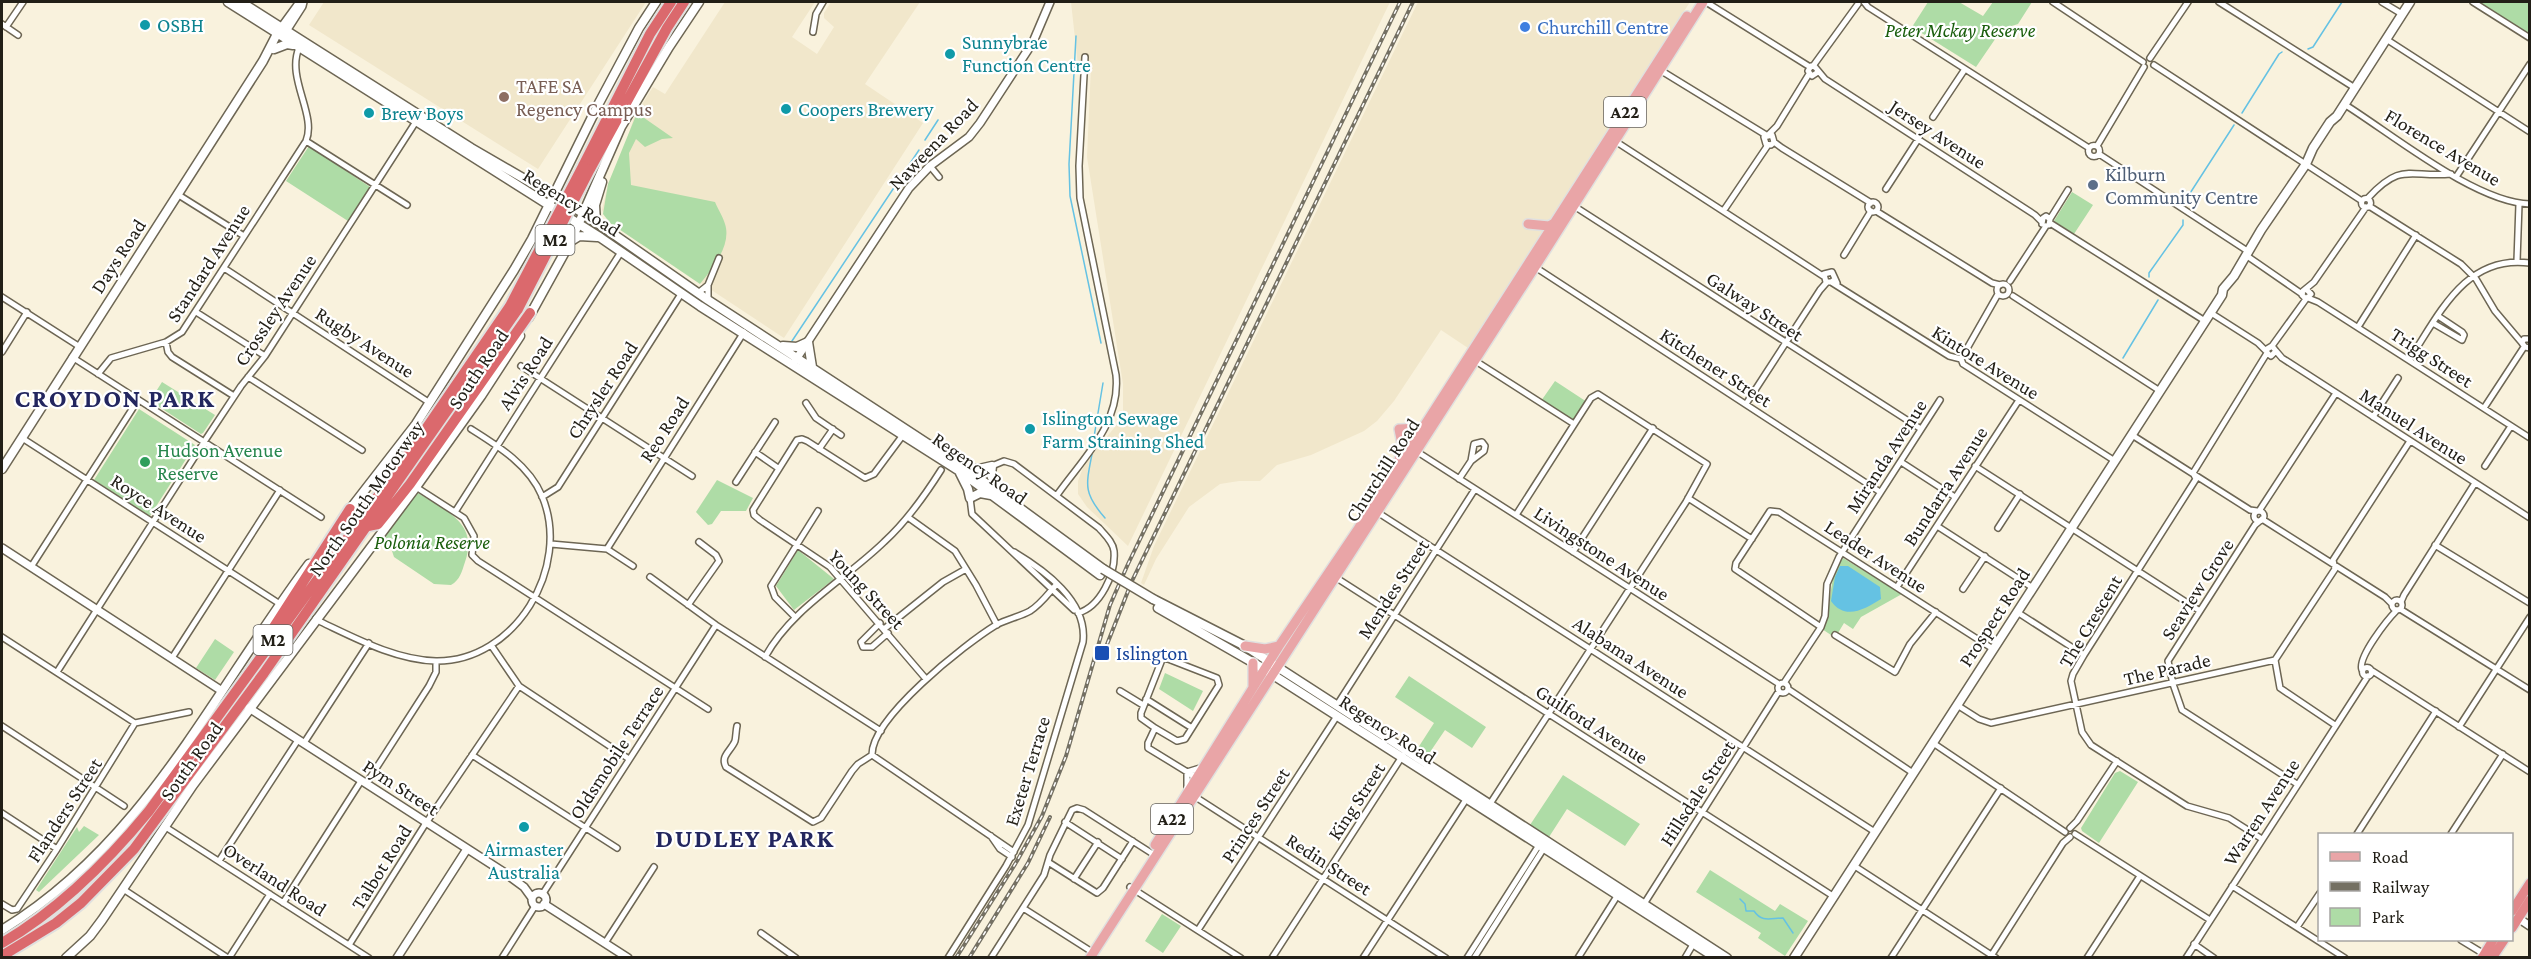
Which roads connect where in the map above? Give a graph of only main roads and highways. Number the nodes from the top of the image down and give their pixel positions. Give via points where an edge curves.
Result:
1 (228, 2) edge
2 (241, 2) edge
3 (656, 2) edge
4 (671, 2) edge
5 (684, 2) edge
6 (699, 2) edge
7 (1696, 2) edge
8 (1704, 2) edge
9 (2410, 2) edge
10 (282, 32) junction
11 (298, 47) junction
12 (274, 49) junction
13 (263, 61) junction
14 (418, 119) junction
15 (621, 127) junction
16 (586, 167) junction
17 (563, 177) junction
18 (524, 179) junction
19 (553, 195) junction
20 (537, 200) junction
21 (547, 206) junction
22 (583, 213) junction
23 (540, 219) junction
24 (596, 223) junction
25 (1554, 223) junction
26 (578, 224) junction
27 (1528, 224) dead end
28 (600, 238) junction
29 (571, 241) junction
30 (698, 293) junction
31 (700, 306) junction
32 (514, 308) junction
33 (530, 314) junction
34 (745, 330) junction
35 (779, 346) junction
36 (1471, 358) junction
37 (795, 361) junction
38 (812, 368) junction
39 (834, 386) junction
40 (1422, 428) junction
41 (1398, 466) junction
42 (2, 469) edge
43 (962, 469) junction
44 (996, 493) junction
45 (350, 509) junction
46 (1374, 510) junction
47 (367, 527) junction
48 (1151, 601) junction
49 (1279, 645) junction
50 (1245, 646) junction
51 (256, 662) junction
52 (1253, 663) junction
53 (1271, 668) junction
54 (1253, 687) junction
55 (1404, 754) junction
56 (1200, 780) junction
57 (1488, 808) junction
58 (2529, 883) edge
59 (1620, 892) junction
60 (2529, 900) edge
61 (2514, 915) edge
62 (2, 930) edge
63 (1695, 941) junction
64 (2492, 941) edge
65 (2502, 941) edge
66 (2, 942) edge
67 (1090, 955) edge
68 (2, 956) edge
69 (71, 956) edge
70 (1716, 957) edge
71 (1727, 957) edge
72 (1794, 957) edge
73 (2487, 957) edge

1 - 10 main road, Regency Road
2 - 10 main road, Regency Road
3 - 17 main road, South Road
4 - 16 highway, North South Motorway / M2 via 650,34
5 - 16 highway, North South Motorway / M2
6 - 15 main road, South Road
7 - 25 main road, Churchill Road / A22
8 - 36 main road, Churchill Road / A22 via 1535,267
9 - 72 main road, Prospect Road
10 - 11 main road, Regency Road
10 - 12 main road, Days Road
10 - 13 main road, Days Road
10 - 14 main road, Regency Road
11 - 12 main road via 287,44
11 - 14 main road, Regency Road
12 - 13 main road, Days Road
13 - 42 main road, Days Road
14 - 18 main road, Regency Road
14 - 20 main road, Regency Road
15 - 22 main road, South Road
15 - 24 main road via 595,205
16 - 32 highway, North South Motorway / M2, bridge
17 - 18 main road via 557,186 546,186 534,178
17 - 19 main road, South Road
18 - 19 main road, Regency Road
19 - 21 main road, South Road
19 - 22 main road, Regency Road
20 - 21 main road, Regency Road
20 - 23 main road
21 - 23 main road, South Road
21 - 26 main road, Regency Road
22 - 24 main road, Regency Road
22 - 26 main road, South Road
23 - 45 main road, South Road via 514,270 430,403 398,451
24 - 30 main road, Regency Road
25 - 27 main road
25 - 36 main road, Churchill Road / A22
26 - 28 main road, Regency Road
26 - 29 main road, South Road
28 - 29 main road via 581,236
28 - 31 main road, Regency Road
29 - 33 main road, South Road
30 - 31 main road
30 - 34 main road, Regency Road
31 - 34 main road, Regency Road
32 - 47 highway, North South Motorway / M2
32 - 51 highway, North South Motorway / M2
33 - 47 highway via 410,484 378,524
33 - 69 main road, South Road via 524,330 481,396 416,487 249,708 90,936
34 - 35 main road, Regency Road
34 - 37 main road, Regency Road
35 - 37 main road, Regency Road
35 - 38 main road via 794,348 808,342
36 - 40 main road, Churchill Road / A22
36 - 46 main road, Churchill Road / A22 via 1420,453
37 - 38 main road, Regency Road
37 - 39 main road, Regency Road
38 - 39 main road, Regency Road
39 - 43 main road, Regency Road
40 - 41 main road, Churchill Road / A22
40 - 41 main road via 1399,429 1402,444
41 - 46 main road, Churchill Road / A22
43 - 44 main road, Regency Road
43 - 44 main road via 970,498
43 - 44 main road via 992,466
44 - 48 main road, Regency Road via 1101,572
45 - 51 highway via 265,641
45 - 62 main road, South Road via 280,604 151,794 65,886
46 - 49 main road, Churchill Road / A22
46 - 53 main road, Churchill Road / A22 via 1335,577
47 - 68 highway, North South Motorway / M2 via 134,849 81,903
48 - 50 main road, Regency Road
48 - 52 main road, Regency Road
49 - 50 main road via 1265,649
49 - 53 main road, Churchill Road / A22
50 - 53 main road, Regency Road
51 - 66 highway, North South Motorway / M2 via 129,836 65,897
52 - 53 main road, Regency Road
52 - 54 main road
53 - 54 main road, Churchill Road / A22
53 - 55 main road, Regency Road via 1336,705
53 - 55 main road, Regency Road via 1336,716
53 - 56 main road, Churchill Road / A22
54 - 56 main road, Churchill Road / A22
55 - 57 main road, Regency Road
56 - 67 main road, Churchill Road / A22
57 - 59 main road, Regency Road
57 - 59 main road, Regency Road via 1541,847
58 - 61 highway
59 - 63 main road, Regency Road
59 - 63 main road, Regency Road via 1644,904
60 - 61 highway
63 - 70 main road, Regency Road
63 - 71 main road, Regency Road
64 - 73 highway
65 - 73 highway

